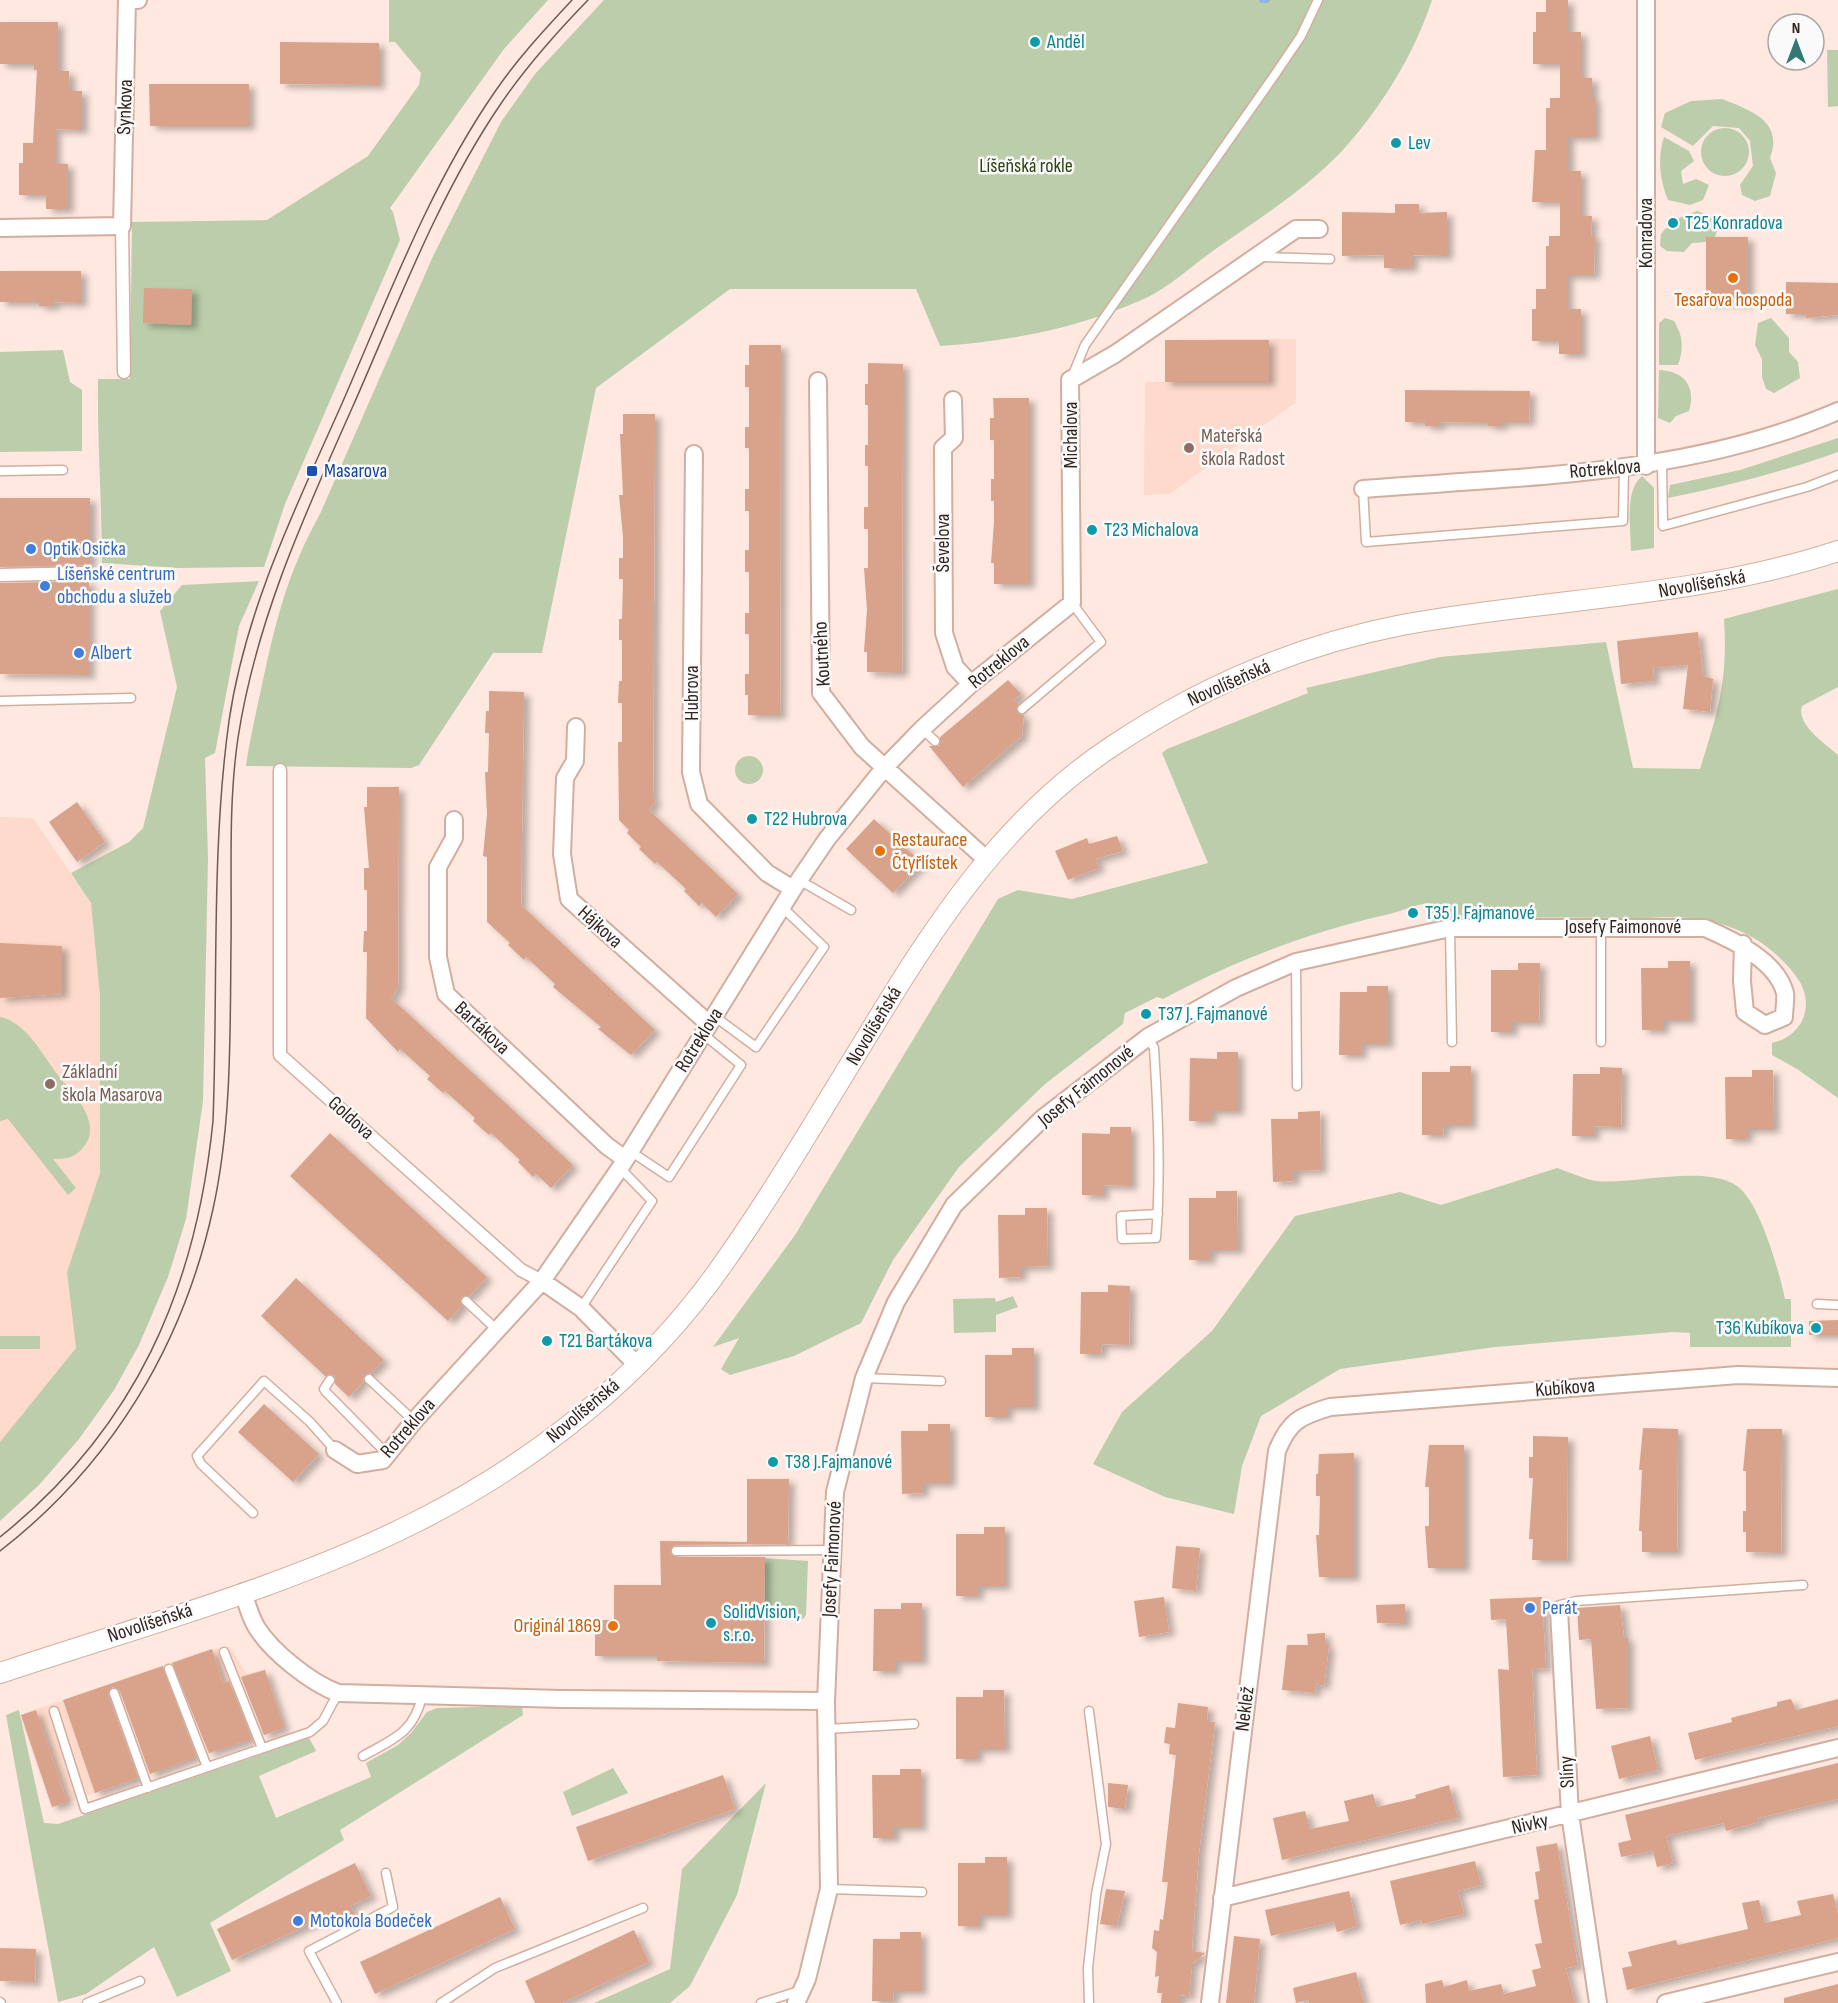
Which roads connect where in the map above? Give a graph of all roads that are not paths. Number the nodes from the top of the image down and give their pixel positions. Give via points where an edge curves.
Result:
1 (138, 0) edge
2 (1318, 0) edge
3 (1646, 0) edge
4 (122, 226) junction
5 (0, 228) edge
6 (1319, 229) dead end
7 (1254, 257) junction
8 (1330, 259) dead end
9 (124, 372) dead end
10 (1070, 380) junction
11 (818, 381) dead end
12 (953, 400) dead end
13 (1838, 411) edge
14 (694, 454) dead end
15 (1654, 464) junction
16 (1624, 468) junction
17 (63, 470) dead end
18 (0, 471) edge
19 (1838, 475) edge
20 (1364, 489) joint
21 (1838, 551) edge
22 (88, 573) dead end
23 (0, 575) edge
24 (1072, 603) junction
25 (971, 684) junction
26 (131, 699) dead end
27 (0, 702) edge
28 (1022, 709) dead end
29 (576, 727) dead end
30 (922, 729) junction
31 (935, 741) dead end
32 (885, 767) junction
33 (280, 770) dead end
34 (454, 820) dead end
35 (987, 860) junction
36 (796, 884) junction
37 (782, 907) junction
38 (851, 910) dead end
39 (1602, 926) junction
40 (1450, 928) junction
41 (1743, 944) dead end
42 (1296, 962) junction
43 (708, 1025) junction
44 (1148, 1037) junction
45 (1452, 1042) dead end
46 (1601, 1042) dead end
47 (1297, 1086) dead end
48 (625, 1159) junction
49 (1158, 1214) junction
50 (542, 1281) junction
51 (466, 1301) dead end
52 (1817, 1304) dead end
53 (1838, 1305) edge
54 (580, 1308) junction
55 (496, 1330) junction
56 (637, 1365) junction
57 (864, 1378) junction
58 (1838, 1378) edge
59 (369, 1379) dead end
60 (330, 1380) dead end
61 (941, 1381) dead end
62 (1296, 1420) joint
63 (414, 1421) junction
64 (335, 1450) joint
65 (388, 1455) junction
66 (253, 1513) dead end
67 (832, 1550) junction
68 (676, 1551) dead end
69 (1803, 1585) dead end
70 (243, 1592) junction
71 (1559, 1610) joint
72 (224, 1652) dead end
73 (169, 1669) dead end
74 (0, 1673) edge
75 (114, 1693) dead end
76 (338, 1693) junction
77 (422, 1696) junction
78 (826, 1701) junction
79 (1089, 1711) dead end
80 (54, 1712) dead end
81 (914, 1724) dead end
82 (826, 1729) junction
83 (262, 1748) junction
84 (1838, 1748) edge
85 (363, 1756) dead end
86 (207, 1767) junction
87 (148, 1788) junction
88 (1570, 1814) junction
89 (386, 1873) dead end
90 (829, 1889) junction
91 (922, 1892) dead end
92 (1222, 1898) junction
93 (643, 1908) dead end
94 (1838, 1962) edge
95 (140, 1981) dead end
96 (802, 1991) edge
97 (87, 2003) edge
98 (337, 2003) edge
99 (441, 2003) edge
100 (761, 2003) edge
101 (1089, 2003) edge
102 (1210, 2003) edge
103 (1598, 2003) edge
104 (1666, 2003) edge

1 - 4 street, Synkova via 127,0
2 - 10 lane via 1301,36 1085,345
3 - 15 street, Konradova
4 - 5 street
4 - 9 street, Synkova
6 - 7 street, Michalova via 1296,228
7 - 8 lane
7 - 10 street, Michalova via 1115,354
10 - 24 street, Michalova
11 - 32 street, Koutného via 821,693 862,747
12 - 25 street, Ševelova via 954,438 943,448 944,633 955,667
13 - 15 street, Rotreklova via 1799,428 1733,448
14 - 36 street, Hubrova via 692,772 699,804 767,873
15 - 16 street, Rotreklova
15 - 19 lane via 1663,526
16 - 20 street, Rotreklova
16 - 20 lane via 1623,521 1366,542
17 - 18 lane
21 - 35 street, Novolíšeňská via 1722,582 1415,623 1303,652 1188,700 1109,748 1047,798
22 - 23 street
24 - 25 street, Rotreklova
24 - 28 lane via 1101,642
25 - 30 street, Rotreklova
26 - 27 lane
29 - 43 street, Hájkova via 575,761 565,778 562,854 569,899
30 - 31 lane
30 - 32 street, Rotreklova
32 - 35 street, Koutného
32 - 36 street, Rotreklova
33 - 50 street, Goldova via 280,1055 521,1269
34 - 48 street, Bartákova via 454,838 438,867 438,957 446,994
35 - 56 street, Novolíšeňská via 926,941 724,1263 676,1325
36 - 37 street, Rotreklova
36 - 38 lane
37 - 43 street, Rotreklova
37 - 43 lane via 824,946 756,1047
39 - 40 street, Josefy Faimonové
39 - 41 street, Josefy Faimonové via 1706,928
39 - 46 lane
40 - 42 street, Josefy Faimonové
40 - 45 lane
42 - 44 street, Josefy Faimonové via 1236,988
42 - 47 lane
43 - 48 street, Rotreklova
43 - 48 lane via 741,1065 669,1177
44 - 49 lane via 1154,1048 1160,1139
44 - 57 street, Josefy Faimonové via 1043,1118 954,1205 896,1302
48 - 50 street, Rotreklova
48 - 54 lane via 652,1201
49 - 49 lane via 1121,1216 1122,1239 1156,1238
50 - 54 street, Goldova
50 - 55 street, Rotreklova
51 - 55 lane
52 - 53 lane
54 - 56 street, Goldova
55 - 63 street, Rotreklova
56 - 70 street, Novolíšeňská via 555,1436 476,1489 380,1539
57 - 61 lane
57 - 67 street, Josefy Faimonové via 835,1492
58 - 62 street, Kubíkova via 1738,1375 1581,1386 1330,1407
59 - 63 lane
60 - 65 lane via 326,1392
62 - 92 street, Neklež via 1284,1432 1277,1451
63 - 65 street, Rotreklova
64 - 65 street, Rotreklova via 357,1464 379,1462
64 - 66 lane via 264,1381 197,1456
67 - 68 lane
67 - 78 street, Josefy Faimonové
69 - 71 lane via 1576,1601 1560,1605
70 - 74 street, Novolíšeňská
70 - 76 street via 253,1622 262,1634 315,1682
71 - 88 street, Slíny
72 - 83 lane
73 - 86 lane
75 - 87 lane
76 - 77 street
76 - 83 lane via 318,1727
77 - 78 street
77 - 85 lane via 419,1711 404,1732
78 - 82 street, Josefy Faimonové
79 - 101 lane via 1106,1844 1088,1968
80 - 87 lane via 85,1809
81 - 82 lane
82 - 90 street, Josefy Faimonové
83 - 86 lane
84 - 88 street, Nivky
86 - 87 lane
88 - 92 street, Nivky
88 - 103 street, Slíny
89 - 98 lane via 393,1907 309,1951
90 - 91 lane
90 - 96 street, Josefy Faimonové
92 - 102 street, Neklež
93 - 99 lane via 495,1968
94 - 104 street
95 - 97 lane
96 - 100 lane

